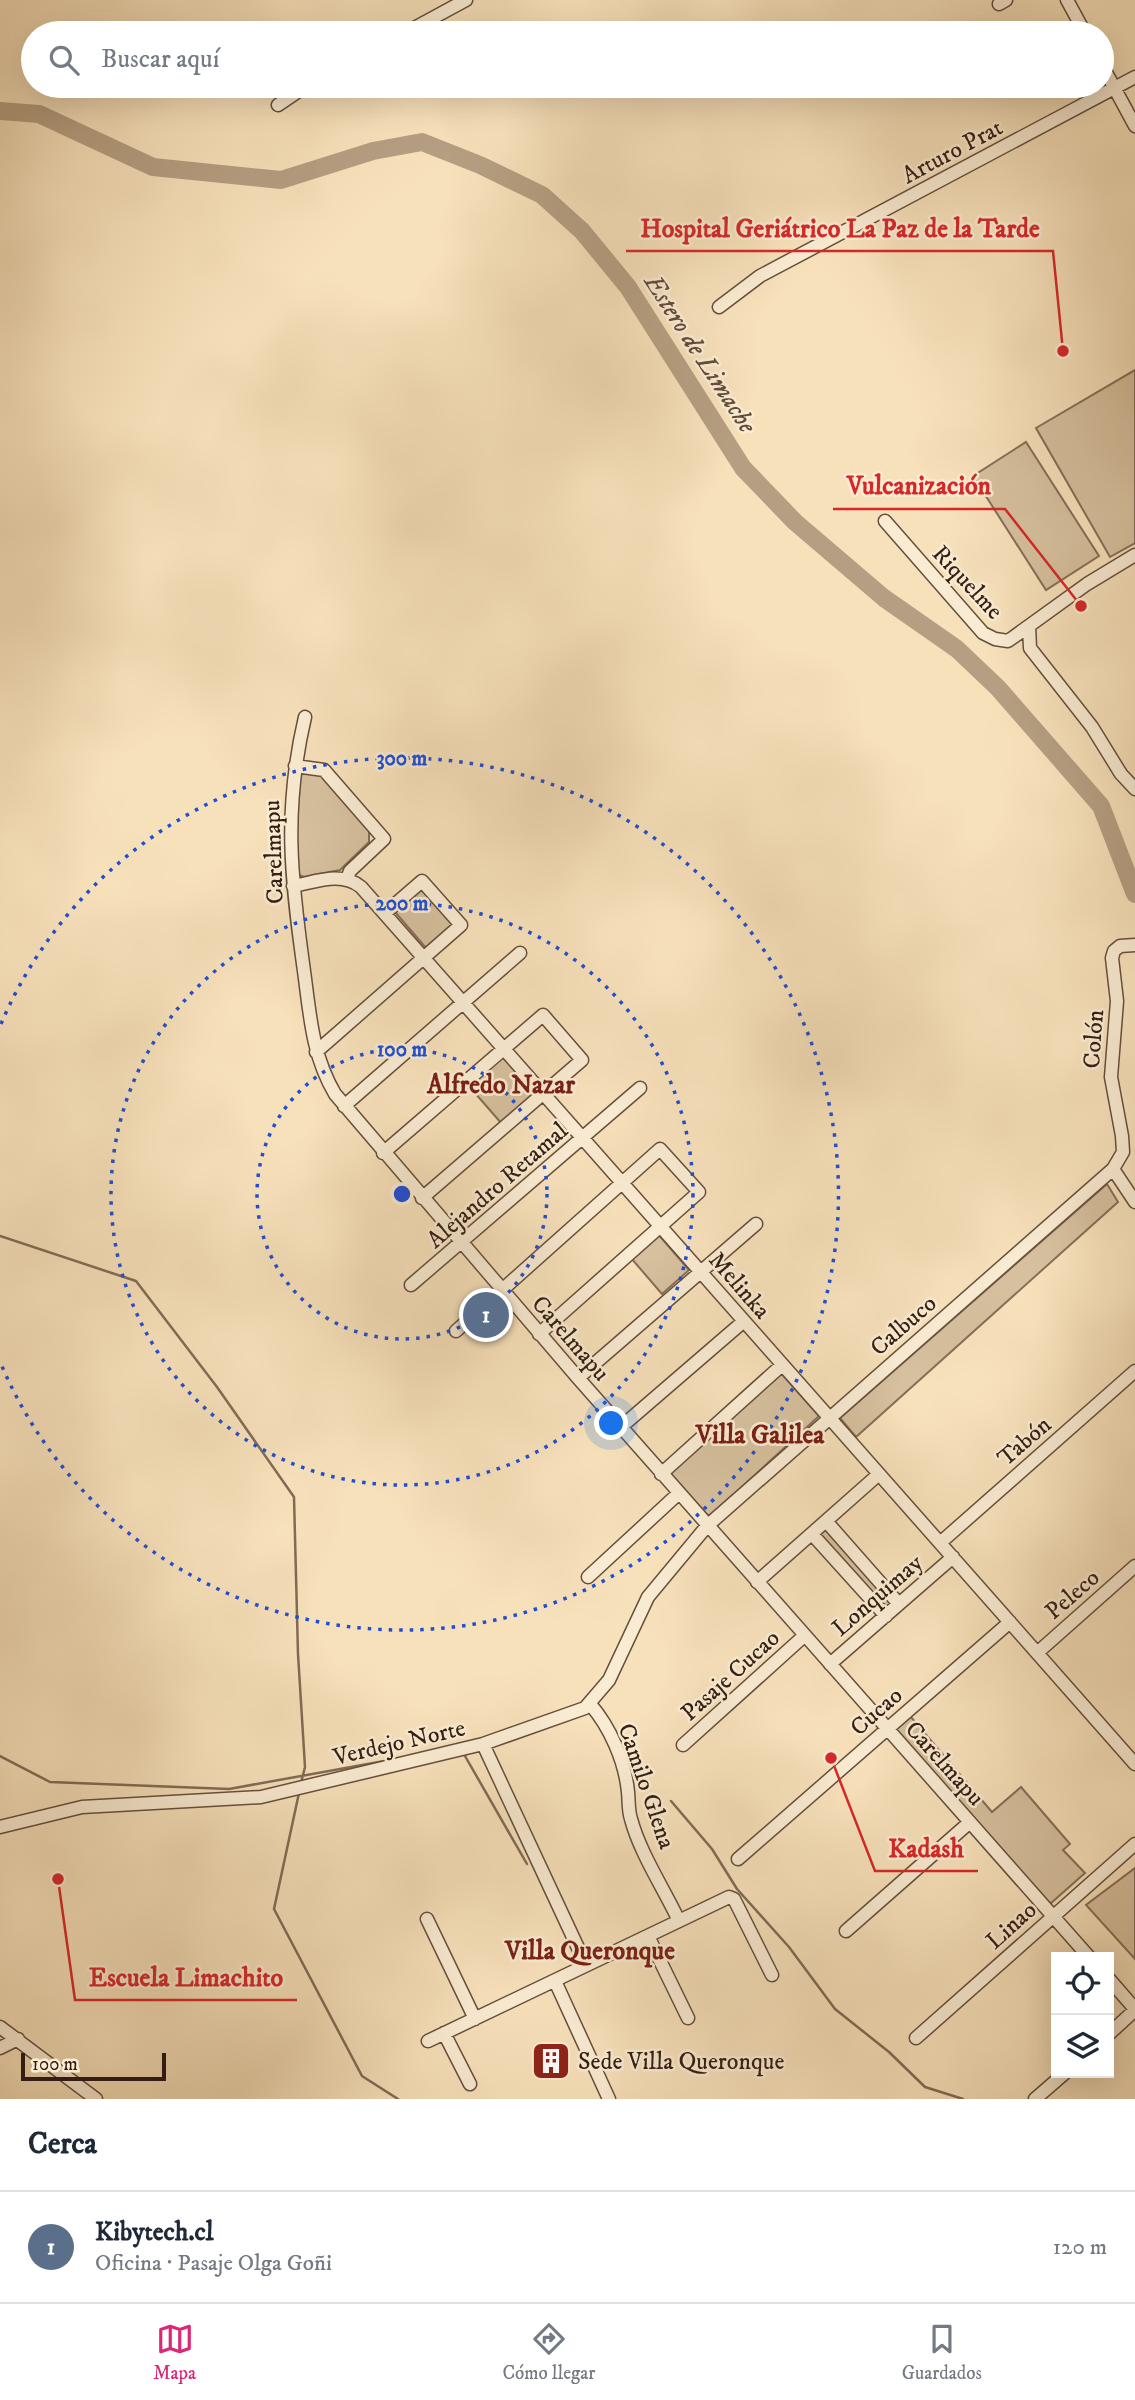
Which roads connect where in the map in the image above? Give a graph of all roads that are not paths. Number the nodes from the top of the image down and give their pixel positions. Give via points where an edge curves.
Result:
1 (467, 0) edge
2 (1068, 0) edge
3 (428, 21) edge
4 (1079, 21) edge
5 (1135, 78) edge
6 (1114, 88) joint
7 (289, 98) edge
8 (1095, 98) edge
9 (278, 106) dead end
10 (1135, 127) edge
11 (719, 307) dead end
12 (885, 521) dead end
13 (1135, 555) edge
14 (1029, 626) junction
15 (305, 717) dead end
16 (295, 766) junction
17 (1135, 789) edge
18 (347, 879) junction
19 (293, 886) junction
20 (385, 914) junction
21 (1135, 945) edge
22 (520, 953) dead end
23 (424, 957) junction
24 (464, 1003) junction
25 (504, 1048) junction
26 (316, 1052) junction
27 (640, 1088) dead end
28 (543, 1093) junction
29 (344, 1106) junction
30 (583, 1138) junction
31 (1122, 1152) joint
32 (383, 1153) junction
33 (1113, 1169) junction
34 (622, 1183) junction
35 (422, 1198) junction
36 (1135, 1202) edge
37 (756, 1224) dead end
38 (660, 1226) junction
39 (461, 1243) junction
40 (701, 1272) junction
41 (411, 1285) dead end
42 (501, 1290) junction
43 (744, 1321) junction
44 (456, 1331) dead end
45 (539, 1334) junction
46 (782, 1365) junction
47 (1135, 1371) edge
48 (578, 1378) junction
49 (829, 1418) junction
50 (621, 1427) junction
51 (662, 1474) junction
52 (879, 1474) junction
53 (678, 1493) junction
54 (826, 1521) junction
55 (708, 1526) junction
56 (812, 1534) junction
57 (940, 1543) junction
58 (953, 1557) junction
59 (1135, 1566) edge
60 (588, 1577) dead end
61 (757, 1582) junction
62 (900, 1604) junction
63 (886, 1616) junction
64 (1010, 1622) junction
65 (804, 1636) junction
66 (1037, 1653) junction
67 (830, 1664) junction
68 (590, 1703) junction
69 (887, 1729) junction
70 (482, 1744) junction
71 (683, 1745) dead end
72 (1135, 1763) edge
73 (970, 1822) junction
74 (0, 1827) edge
75 (1135, 1844) edge
76 (738, 1860) dead end
77 (1052, 1916) junction
78 (427, 1919) dead end
79 (679, 1921) junction
80 (846, 1931) dead end
81 (648, 1936) junction
82 (1084, 1952) edge
83 (586, 1965) junction
84 (772, 1975) dead end
85 (555, 1981) junction
86 (1114, 1985) edge
87 (1135, 2010) edge
88 (688, 2018) dead end
89 (475, 2019) junction
90 (0, 2027) edge
91 (1114, 2029) edge
92 (444, 2033) junction
93 (916, 2038) dead end
94 (18, 2039) junction
95 (428, 2041) dead end
96 (0, 2048) edge
97 (1059, 2078) edge
98 (470, 2084) dead end
99 (96, 2099) edge
100 (609, 2099) edge
101 (1035, 2099) edge

1 - 3 street
2 - 4 street
5 - 6 street, Arturo Prat
6 - 10 street
7 - 9 street
8 - 11 street, Arturo Prat via 760,276
12 - 14 street, Riquelme via 983,633 1008,640
13 - 14 street, Riquelme
14 - 17 street via 1030,648
15 - 16 street, Carelmapu
16 - 18 street via 324,770 384,839
16 - 19 street, Carelmapu via 290,831
18 - 19 street
18 - 20 street, Melinka via 361,887
19 - 26 street, Carelmapu
20 - 23 street, Melinka
20 - 23 street via 422,881 461,925
21 - 31 street, Colón via 1120,946 1112,958 1117,1001 1111,1077
22 - 24 street
23 - 24 street, Melinka
23 - 26 street
24 - 25 street, Melinka
24 - 29 street
25 - 28 street, Melinka
25 - 28 street via 543,1015 582,1060
25 - 32 street
26 - 29 street, Carelmapu
27 - 30 street, Alejandro Retamal
28 - 30 street, Melinka
28 - 35 street
29 - 32 street, Carelmapu
30 - 34 street, Melinka
30 - 39 street, Alejandro Retamal
31 - 33 street, Calbuco
32 - 35 street, Carelmapu
33 - 36 street
33 - 49 street, Calbuco
34 - 38 street, Melinka
34 - 38 street via 660,1149 699,1192
34 - 42 street
35 - 39 street, Carelmapu
37 - 40 street
38 - 40 street, Melinka
38 - 45 street
39 - 41 street, Alejandro Retamal
39 - 42 street, Carelmapu
40 - 43 street, Melinka
40 - 48 street
42 - 44 street
42 - 45 street, Carelmapu
43 - 46 street, Melinka
43 - 50 street
45 - 48 street, Carelmapu
46 - 49 street, Melinka
46 - 51 street
47 - 57 street, Tabón
48 - 50 street, Carelmapu
49 - 52 street, Melinka
49 - 55 street, Calbuco
50 - 51 street, Carelmapu
51 - 53 street, Carelmapu
52 - 54 street
52 - 57 street, Melinka
53 - 55 street, Carelmapu
53 - 60 street
54 - 56 street
54 - 62 street
55 - 61 street, Carelmapu
55 - 68 street, Verdejo Norte via 648,1597 609,1680
56 - 61 street
56 - 63 street
57 - 58 street, Melinka
58 - 62 street, Lonquimay
58 - 64 street, Melinka
59 - 66 street, Peleco
61 - 65 street, Carelmapu
62 - 63 street, Lonquimay
63 - 67 street, Lonquimay
64 - 66 street, Melinka
64 - 69 street, Cucao
65 - 67 street, Carelmapu
65 - 71 street, Pasaje Cucao
66 - 72 street, Melinka
67 - 69 street, Carelmapu
68 - 70 street, Verdejo Norte via 577,1712
68 - 79 street, Camilo Glena via 611,1736 622,1764 631,1819
69 - 73 street, Carelmapu
69 - 76 street, Cucao
70 - 74 street, Verdejo Norte via 261,1797 82,1807
70 - 83 street
73 - 77 street, Carelmapu
73 - 80 street
75 - 77 street, Linao
77 - 82 street, Carelmapu
77 - 93 street, Linao
78 - 89 street
79 - 81 street
79 - 84 street via 729,1897 734,1899
81 - 83 street
81 - 88 street
83 - 85 street
85 - 89 street
85 - 100 street
86 - 87 street
87 - 91 street
89 - 92 street
90 - 94 street
92 - 95 street
92 - 98 street
94 - 96 street
94 - 99 street
97 - 101 street

